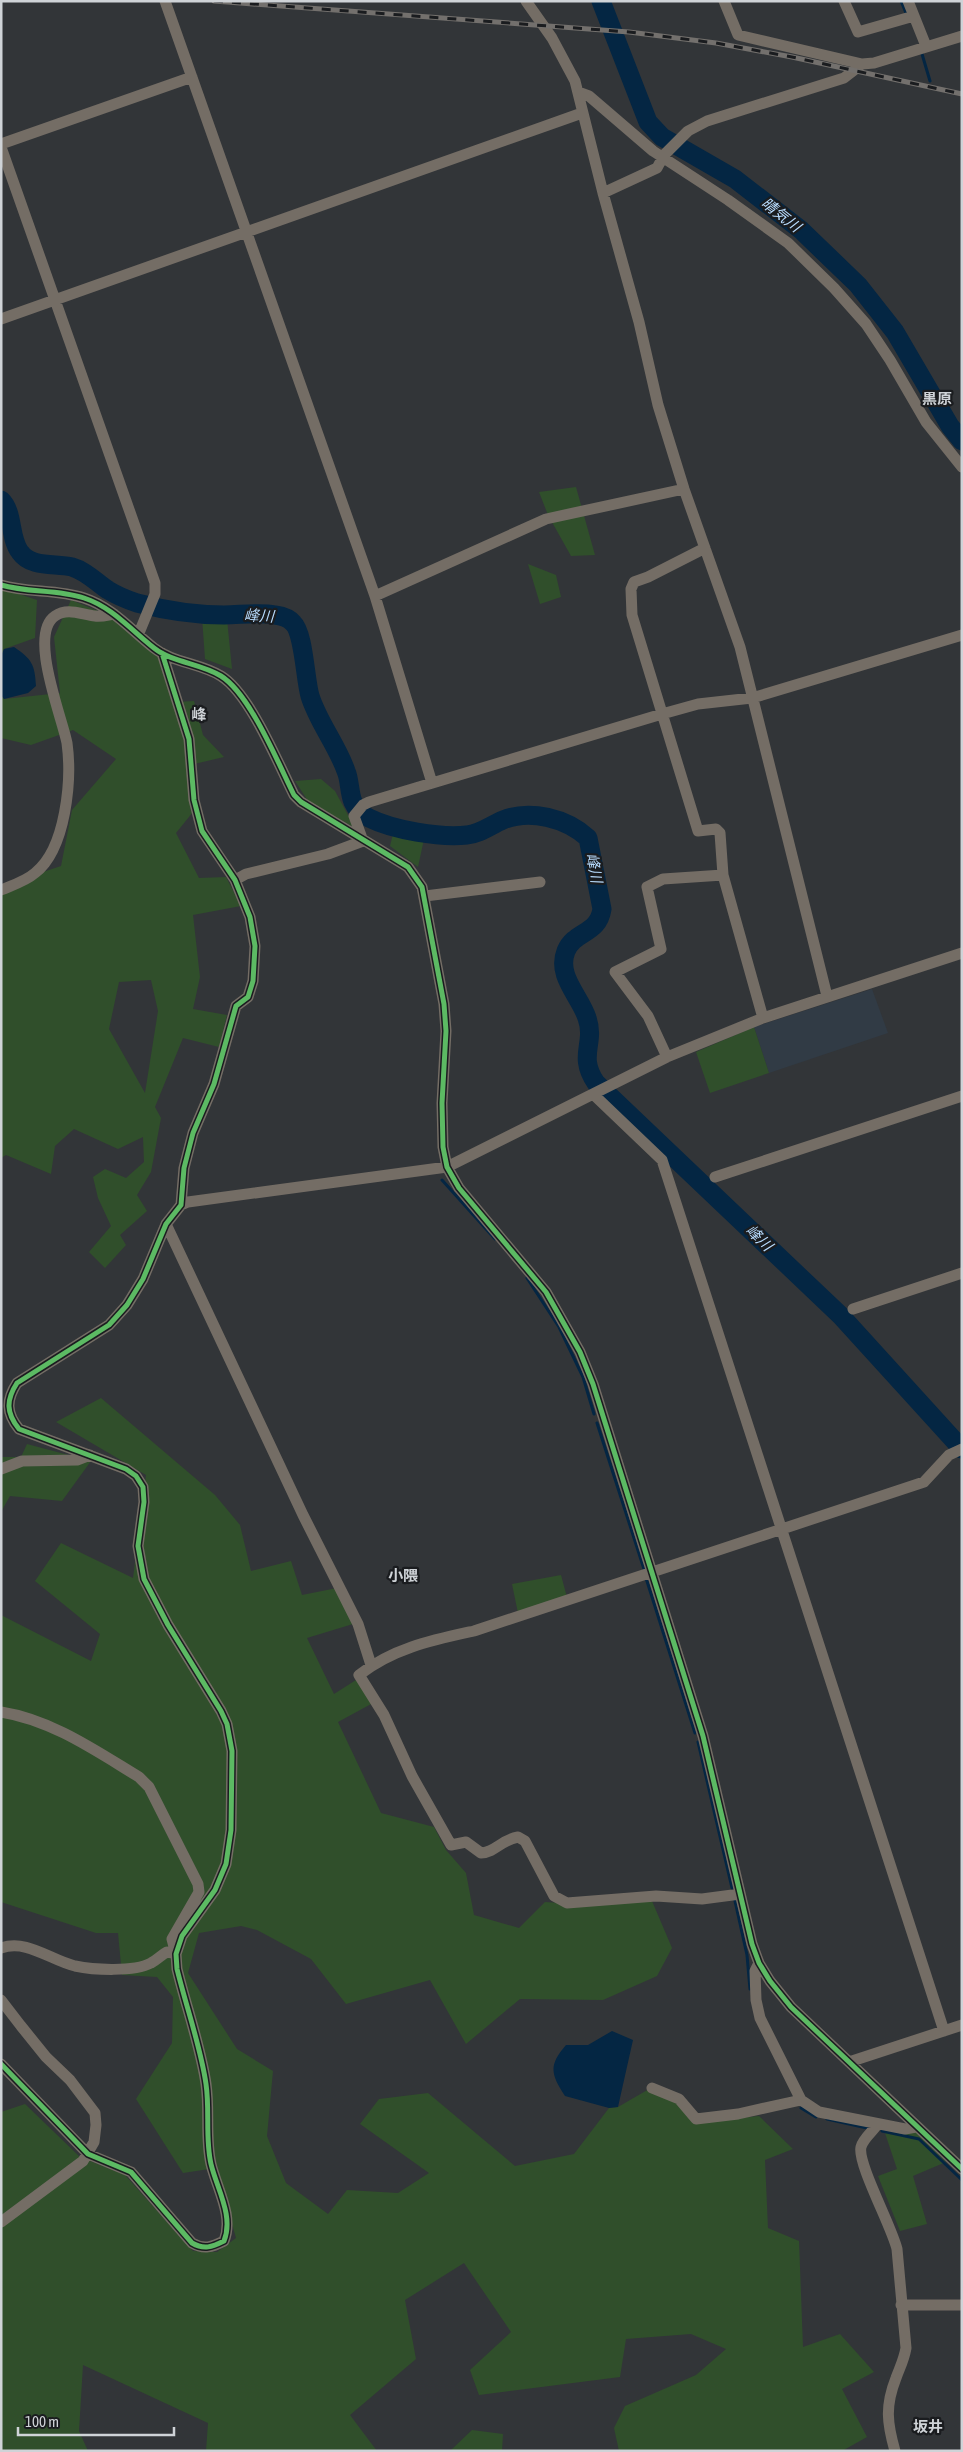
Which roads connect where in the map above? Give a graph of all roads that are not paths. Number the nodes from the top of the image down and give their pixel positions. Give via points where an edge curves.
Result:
1 (165, 1) edge
2 (526, 1) edge
3 (724, 1) edge
4 (844, 1) edge
5 (908, 1) edge
6 (914, 16) junction
7 (962, 36) edge
8 (926, 46) junction
9 (862, 64) junction
10 (192, 77) junction
11 (578, 92) junction
12 (582, 113) junction
13 (1, 145) edge
14 (663, 156) junction
15 (603, 193) junction
16 (245, 232) junction
17 (56, 299) junction
18 (1, 319) edge
19 (962, 467) edge
20 (684, 489) junction
21 (705, 548) junction
22 (1, 584) edge
23 (375, 596) junction
24 (114, 614) junction
25 (139, 633) junction
26 (962, 636) edge
27 (162, 654) junction
28 (752, 698) junction
29 (662, 714) junction
30 (432, 783) junction
31 (363, 841) junction
32 (723, 875) junction
33 (235, 880) junction
34 (540, 882) dead end
35 (1, 890) edge
36 (425, 896) junction
37 (962, 953) edge
38 (827, 996) junction
39 (763, 1018) junction
40 (667, 1056) junction
41 (593, 1094) junction
42 (962, 1096) edge
43 (448, 1166) junction
44 (715, 1177) dead end
45 (181, 1205) junction
46 (166, 1224) junction
47 (962, 1273) edge
48 (853, 1309) dead end
49 (958, 1450) edge
50 (90, 1455) junction
51 (1, 1469) edge
52 (782, 1528) junction
53 (652, 1571) junction
54 (371, 1665) junction
55 (1, 1712) edge
56 (740, 1894) junction
57 (1, 1948) edge
58 (176, 1954) junction
59 (758, 1963) junction
60 (1, 2000) edge
61 (962, 2025) edge
62 (944, 2031) junction
63 (849, 2062) junction
64 (1, 2064) edge
65 (652, 2088) dead end
66 (800, 2100) junction
67 (877, 2124) junction
68 (916, 2126) junction
69 (88, 2154) junction
70 (962, 2169) edge
71 (1, 2222) edge
72 (901, 2305) junction
73 (962, 2305) edge
74 (895, 2451) edge

1 - 10 street
2 - 11 street via 571,70
3 - 9 street via 738,35
4 - 6 street via 858,32
5 - 6 street
6 - 8 street
7 - 8 street
8 - 9 street
9 - 14 street via 844,78 726,113 688,131
10 - 13 street
10 - 16 street
11 - 12 street
11 - 14 street via 589,96
12 - 15 street
12 - 16 street
13 - 17 street
14 - 15 street via 657,168
14 - 19 street via 788,243 834,288 866,324 926,422
15 - 20 street via 658,405
16 - 17 street
16 - 23 street
17 - 18 street
17 - 25 street via 155,583 155,594
20 - 21 street
20 - 23 street via 546,519
21 - 28 street via 740,647
21 - 29 street via 634,582 631,589 632,615
22 - 24 street via 84,598
23 - 30 street
24 - 25 street
24 - 35 street via 97,617 62,612 48,623 45,650 49,677 67,746 65,808 51,855 43,866 24,881
25 - 27 street
26 - 28 street
27 - 31 street via 219,675 230,683 255,718 294,794 310,809
27 - 33 street via 189,739 194,800 202,831
28 - 29 street via 698,704
28 - 38 street
29 - 30 street
29 - 32 street via 698,831 716,829 720,834
30 - 31 street via 363,805 354,816
31 - 33 street via 328,854 246,874
31 - 36 street via 408,867
32 - 39 street
32 - 40 street via 663,879 647,887 661,949 616,972 648,1016
33 - 45 street via 253,931 253,981 248,997 236,1006 214,1084 193,1133 184,1168
34 - 36 street
36 - 43 street via 444,1004 443,1148
37 - 38 street
38 - 39 street
39 - 40 street
40 - 41 street
41 - 43 street
41 - 52 street via 662,1160
42 - 44 street
43 - 45 street
43 - 53 street via 459,1188 546,1292 580,1352
45 - 46 street
46 - 50 street via 143,1279 127,1305 109,1325 33,1371 10,1393 9,1412 20,1430
46 - 54 street via 358,1624
47 - 48 street
49 - 52 street via 924,1482
50 - 51 street via 77,1460 22,1461
50 - 58 street via 126,1469 143,1487 138,1546 144,1579 168,1626 214,1697 230,1737 233,1765 231,1830 226,1864 215,1890 182,1936
52 - 53 street
52 - 62 street
53 - 54 street via 474,1631 414,1645
53 - 56 street via 703,1736
54 - 56 street via 359,1674 384,1715 412,1776 451,1846 466,1842 481,1853 489,1853 506,1839 518,1837 525,1841 554,1896 567,1903 656,1896 702,1899
55 - 58 street via 34,1720 62,1732 139,1777 149,1787 198,1884 199,1892 172,1939
56 - 59 street
57 - 58 street via 26,1946 75,1966 98,1969 139,1967 167,1952
58 - 69 street via 206,2082 211,2164 228,2221 224,2241 211,2248 200,2248 192,2243 131,2172
59 - 63 street via 791,2007
59 - 66 street via 755,1971 756,2000 760,2018
60 - 69 street via 95,2113 94,2142
61 - 62 street
62 - 63 street
63 - 68 street
64 - 69 street
65 - 66 street via 679,2099 696,2118 738,2114
66 - 67 street via 819,2112
67 - 68 street via 906,2129
67 - 72 street via 861,2146 861,2153 870,2182 894,2234
68 - 70 street
69 - 71 street
72 - 73 street
72 - 74 street via 906,2348 887,2411 887,2424

